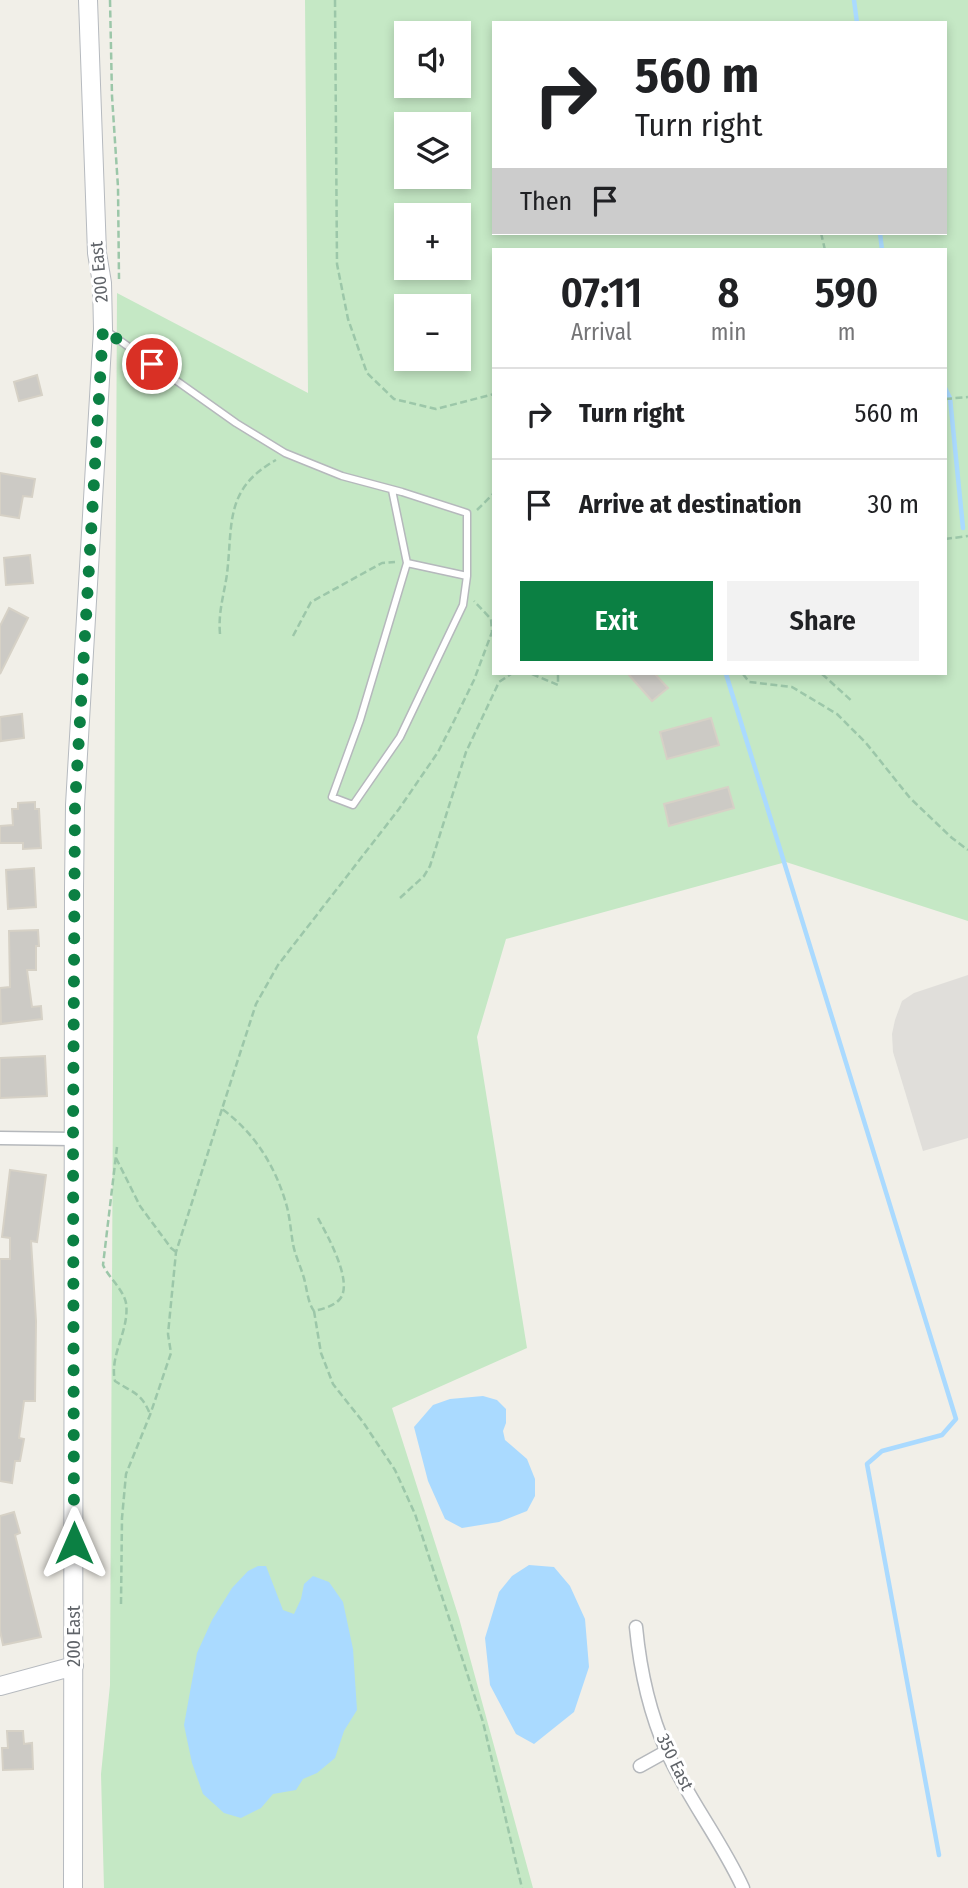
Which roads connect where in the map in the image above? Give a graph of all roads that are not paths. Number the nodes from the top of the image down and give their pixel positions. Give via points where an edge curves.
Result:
1 (88, 0) edge
2 (103, 329) junction
3 (393, 490) junction
4 (407, 563) junction
5 (467, 576) junction
6 (0, 1138) edge
7 (73, 1139) junction
8 (636, 1627) dead end
9 (74, 1666) junction
10 (0, 1686) edge
11 (667, 1751) junction
12 (640, 1766) dead end
13 (73, 1888) edge
14 (743, 1888) edge

1 - 2 street, 200 East
2 - 3 lane via 285,453
2 - 7 street, 200 East via 75,805
3 - 4 lane
3 - 5 lane via 467,513
4 - 5 lane
4 - 5 lane via 332,796 353,805 400,737 463,605
6 - 7 street
7 - 9 street, 200 East
8 - 11 street, 350 East via 642,1676
9 - 10 street
9 - 13 street, 200 East
11 - 12 street
11 - 14 street, 350 East

